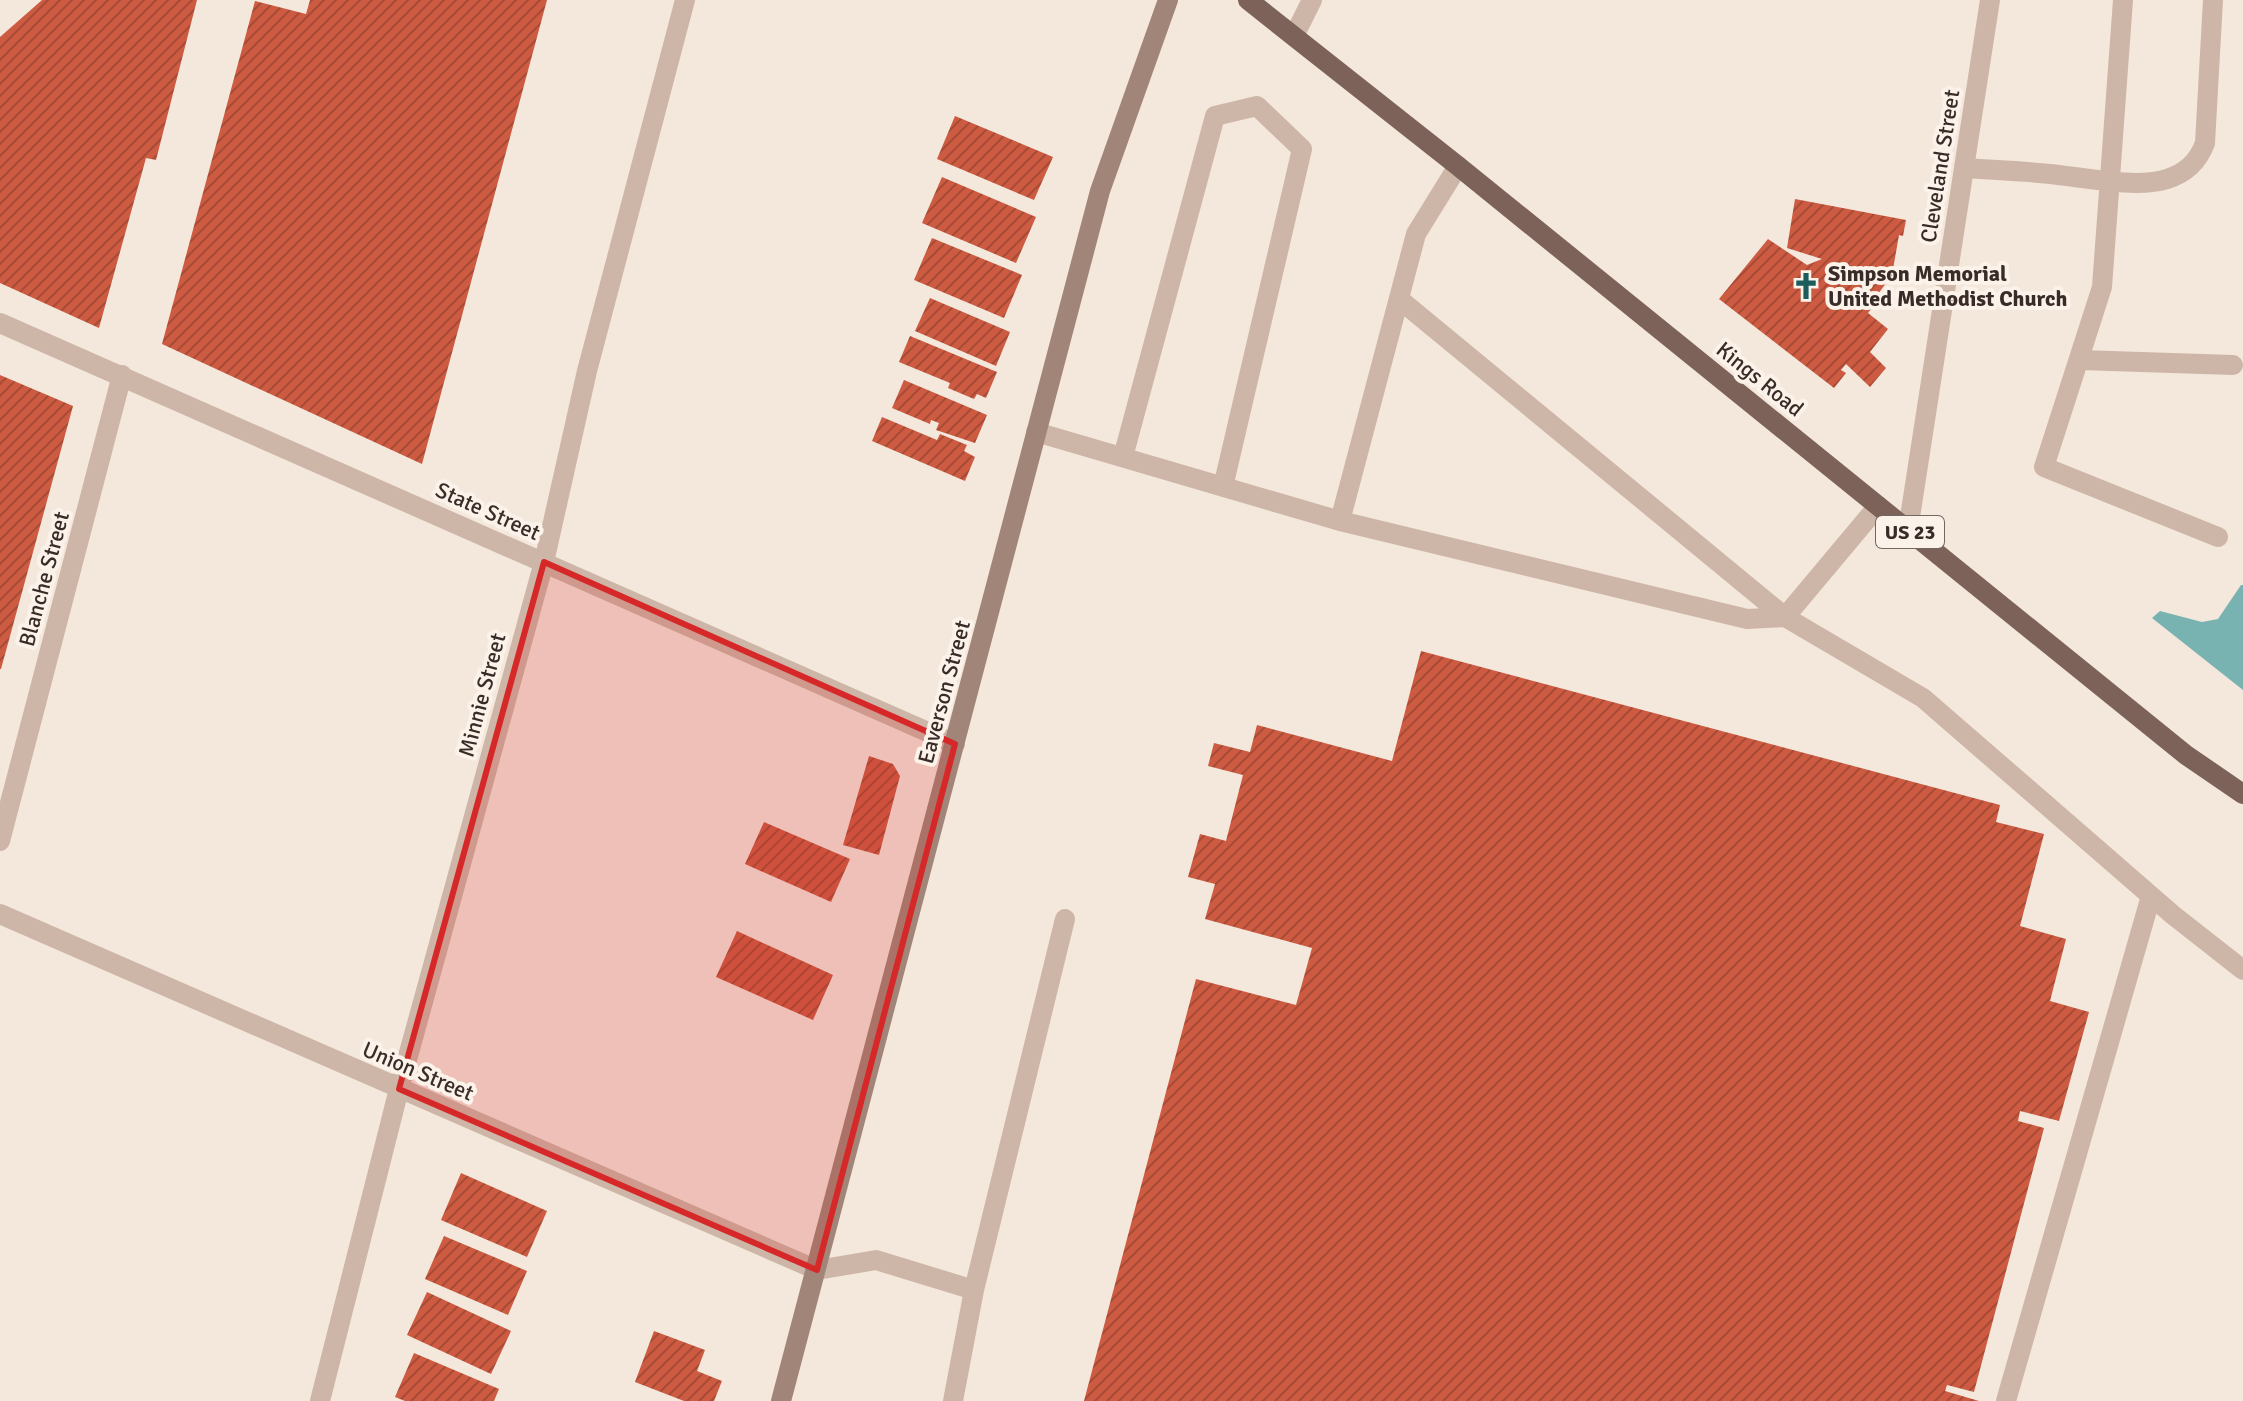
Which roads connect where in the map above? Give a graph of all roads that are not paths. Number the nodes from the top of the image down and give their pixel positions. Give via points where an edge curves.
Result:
1 (685, 0) edge
2 (1168, 0) edge
3 (1248, 0) edge
4 (1312, 0) edge
5 (1990, 0) edge
6 (2123, 0) edge
7 (2213, 0) edge
8 (1294, 36) junction
9 (1458, 166) junction
10 (1964, 168) junction
11 (2108, 181) junction
12 (1399, 299) junction
13 (0, 323) edge
14 (2080, 360) junction
15 (2233, 365) dead end
16 (122, 375) junction
17 (1036, 432) junction
18 (1123, 457) junction
19 (1223, 487) junction
20 (1878, 506) junction
21 (1340, 521) junction
22 (1908, 530) junction
23 (2218, 537) dead end
24 (544, 562) junction
25 (1785, 617) junction
26 (955, 744) junction
27 (2186, 755) junction
28 (2243, 794) edge
29 (2243, 811) edge
30 (0, 841) edge
31 (2151, 896) junction
32 (0, 914) edge
33 (1065, 919) dead end
34 (2243, 970) edge
35 (399, 1089) junction
36 (817, 1270) junction
37 (974, 1290) junction
38 (320, 1401) edge
39 (781, 1401) edge
40 (953, 1401) edge
41 (2006, 1401) edge

1 - 24 street, Minnie Street via 587,371
2 - 17 street, Eaverson Street via 1100,191
3 - 8 main road, Kings Road / US 23
4 - 8 street
5 - 10 street, Cleveland Street
6 - 11 street
7 - 11 street via 2205,143 2199,158 2185,172 2164,181
8 - 9 main road, Kings Road / US 23
9 - 12 street via 1416,234
9 - 20 main road, Kings Road / US 23
10 - 11 street
10 - 22 street, Cleveland Street
11 - 14 street via 2102,287
12 - 21 street
12 - 25 street
13 - 16 street, State Street
14 - 15 street
14 - 23 street via 2044,467
16 - 24 street, State Street
16 - 30 street, Blanche Street
17 - 18 street
17 - 26 street, Eaverson Street
18 - 19 street
18 - 19 street via 1215,116 1257,106 1302,149
19 - 21 street
20 - 22 main road, Kings Road / US 23
20 - 25 street
21 - 25 street via 1747,619
22 - 27 main road, Kings Road / US 23
24 - 26 street, State Street
24 - 35 street, Minnie Street
25 - 31 street via 1923,698
26 - 36 street, Eaverson Street
27 - 28 main road, Kings Road / US 23
27 - 29 main road, US 23
31 - 34 street
31 - 41 street
32 - 35 street, Union Street
33 - 37 street
35 - 36 street, Union Street
35 - 38 street, Minnie Street
36 - 37 street via 876,1260
36 - 39 street, Eaverson Street
37 - 40 street

